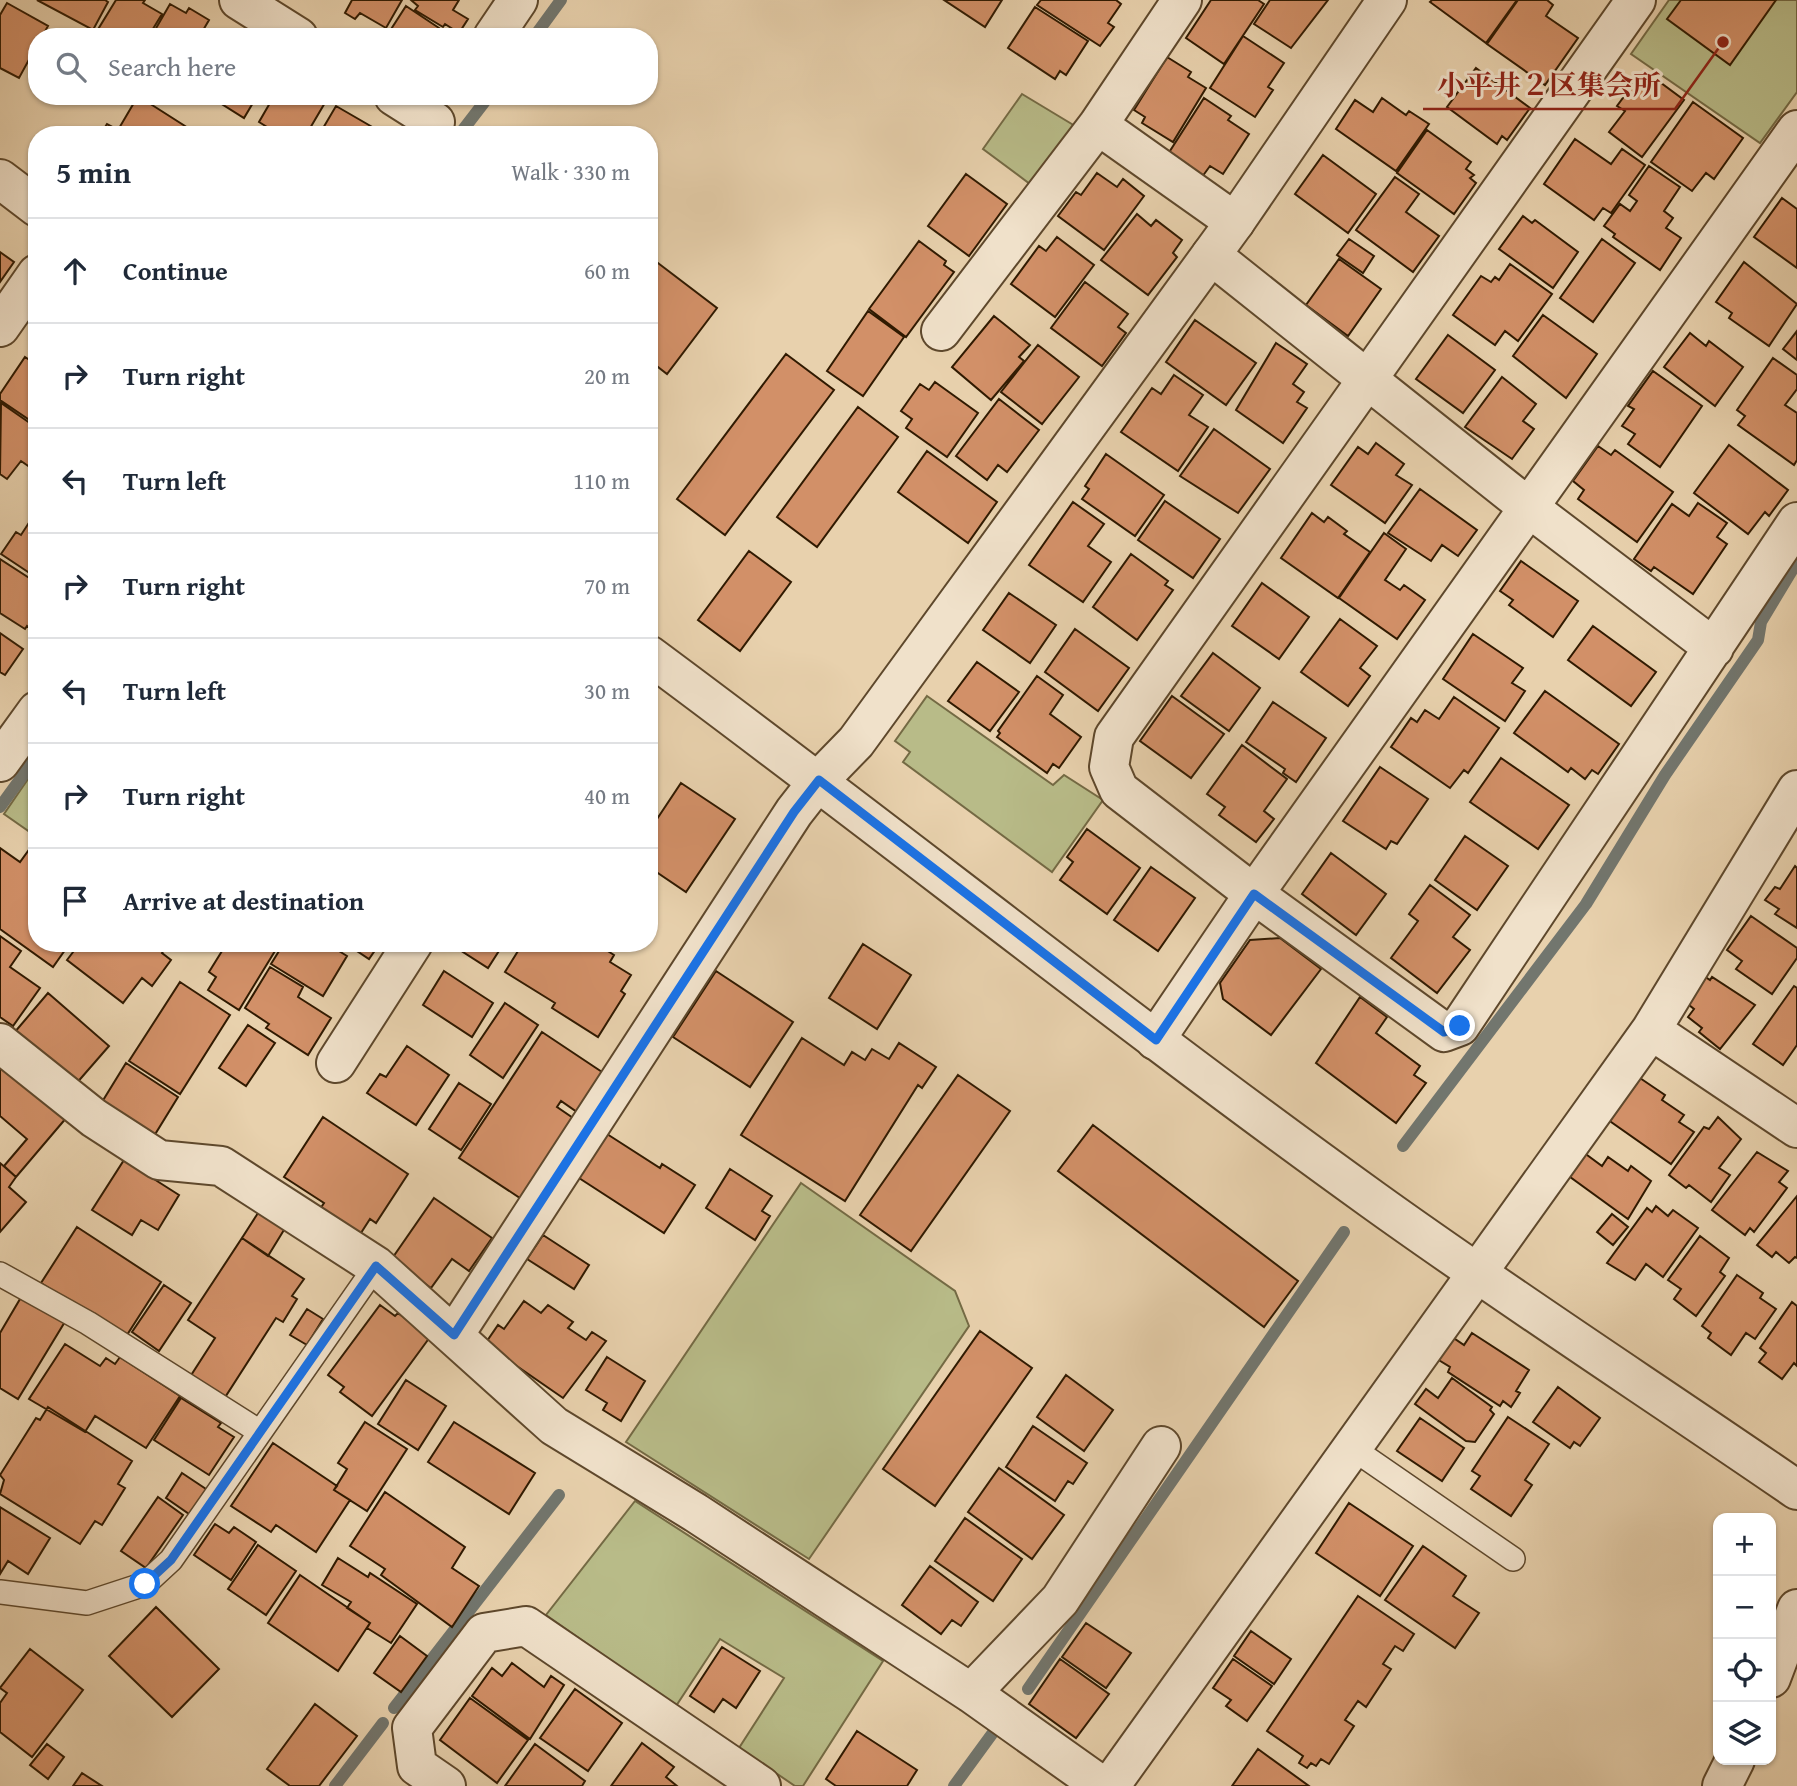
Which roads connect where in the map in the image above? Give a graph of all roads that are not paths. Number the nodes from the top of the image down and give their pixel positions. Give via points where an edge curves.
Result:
1 (240, 0) edge
2 (518, 0) edge
3 (1182, 0) edge
4 (1387, 0) edge
5 (1636, 0) edge
6 (284, 28) edge
7 (499, 28) edge
8 (412, 105) edge
9 (438, 118) edge
10 (1098, 125) junction
11 (1797, 130) edge
12 (0, 180) edge
13 (28, 200) edge
14 (1236, 222) junction
15 (1211, 255) junction
16 (28, 287) edge
17 (0, 327) edge
18 (941, 331) dead end
19 (1368, 380) junction
20 (1528, 507) junction
21 (1797, 522) edge
22 (1714, 648) junction
23 (658, 662) edge
24 (28, 723) edge
25 (0, 762) edge
26 (819, 780) junction
27 (1791, 813) edge
28 (1254, 894) junction
29 (407, 952) edge
30 (1651, 1030) junction
31 (1156, 1040) junction
32 (0, 1043) edge
33 (336, 1063) dead end
34 (1797, 1128) edge
35 (376, 1266) junction
36 (1478, 1271) junction
37 (0, 1274) edge
38 (454, 1335) junction
39 (260, 1432) junction
40 (1161, 1446) dead end
41 (1352, 1448) junction
42 (1797, 1490) edge
43 (1513, 1559) dead end
44 (0, 1592) edge
45 (1797, 1609) edge
46 (1776, 1665) edge
47 (971, 1693) junction
48 (1732, 1765) edge
49 (446, 1786) edge
50 (761, 1786) edge
51 (1102, 1786) edge
52 (1110, 1786) edge
53 (1722, 1786) edge

1 - 6 street
2 - 7 street
3 - 10 street
4 - 14 street
5 - 19 street
8 - 9 street
10 - 14 street
10 - 18 street
11 - 20 street
12 - 13 street
14 - 15 street
15 - 19 street
15 - 26 street via 856,743
16 - 17 street
19 - 20 street
19 - 28 street via 1114,737 1109,767 1119,790
20 - 22 street
20 - 28 street
21 - 22 street
22 - 28 street via 1460,1026 1444,1032
23 - 26 street
24 - 25 street
26 - 31 street
26 - 38 street
27 - 30 street
28 - 31 street
29 - 33 street
30 - 34 street
30 - 36 street
31 - 36 street via 1371,1199
32 - 35 street via 94,1118 159,1160 221,1166
35 - 38 street
35 - 39 lane
36 - 41 street
36 - 42 street
37 - 39 lane via 88,1323
38 - 47 street via 554,1426
39 - 44 lane via 171,1560 145,1584 87,1603
40 - 47 street via 1060,1600
41 - 43 lane
41 - 52 street
45 - 46 street
47 - 51 street
48 - 53 street
49 - 50 street via 417,1766 412,1728 484,1633 526,1626

